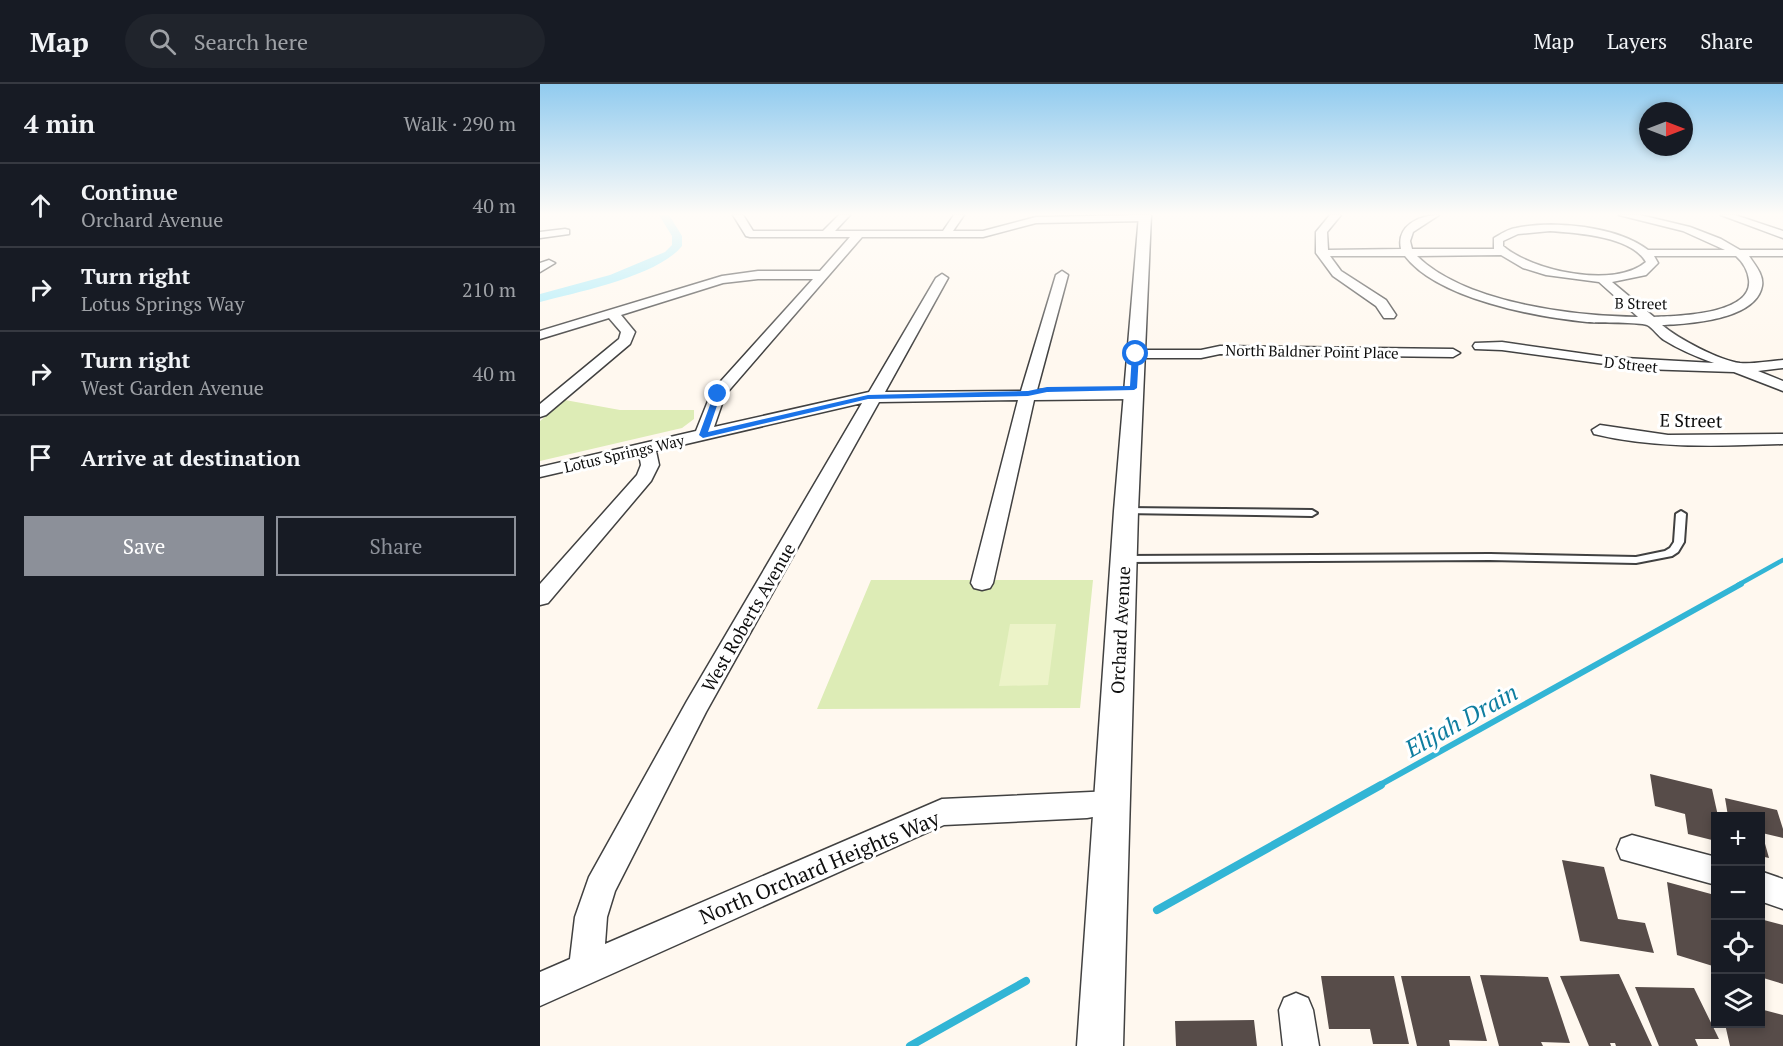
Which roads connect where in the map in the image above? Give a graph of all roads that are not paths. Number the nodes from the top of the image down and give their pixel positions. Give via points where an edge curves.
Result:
1 (836, 260) edge
2 (1142, 260) edge
3 (1326, 260) edge
4 (1414, 260) edge
5 (1513, 260) edge
6 (1650, 260) edge
7 (1746, 260) edge
8 (823, 275) junction
9 (1062, 275) dead end
10 (942, 278) dead end
11 (1601, 278) junction
12 (612, 313) junction
13 (1389, 315) dead end
14 (1650, 321) junction
15 (540, 335) edge
16 (1480, 346) dead end
17 (1453, 352) dead end
18 (1136, 354) junction
19 (1783, 364) edge
20 (1736, 368) junction
21 (1783, 386) edge
22 (1134, 391) junction
23 (1028, 393) junction
24 (873, 397) junction
25 (540, 412) edge
26 (1600, 430) dead end
27 (703, 435) junction
28 (1783, 439) edge
29 (647, 448) junction
30 (540, 472) edge
31 (1126, 512) junction
32 (1312, 513) dead end
33 (1681, 514) dead end
34 (1124, 559) junction
35 (982, 583) dead end
36 (540, 598) edge
37 (1112, 803) junction
38 (1632, 849) dead end
39 (1711, 870) edge
40 (1765, 887) edge
41 (1783, 894) edge
42 (586, 968) junction
43 (540, 989) edge
44 (1296, 1010) dead end
45 (1096, 1043) edge
46 (1301, 1046) edge

1 - 8 street
2 - 18 street, Orchard Avenue
3 - 13 street via 1331,269 1381,304
4 - 14 street, B Street via 1436,276 1492,298 1569,315
5 - 11 street via 1542,270
6 - 11 street via 1648,270
7 - 14 street, B Street via 1762,274 1765,285 1762,295 1752,304 1712,317
8 - 12 street via 758,275 722,280
8 - 27 street via 718,394
9 - 23 street
10 - 24 street, West Roberts Avenue
11 - 14 street
12 - 15 street
12 - 25 street via 628,332 625,341
14 - 20 street via 1667,336
16 - 20 street, D Street via 1637,366
17 - 18 street, North Baldner Point Place via 1220,350 1201,354
18 - 22 street, Orchard Avenue
19 - 20 street, D Street
20 - 21 street
22 - 23 street, Lotus Springs Way via 1047,396
22 - 31 street, Orchard Avenue
23 - 24 street, Lotus Springs Way
23 - 35 street
24 - 27 street, Lotus Springs Way
24 - 42 street, West Roberts Avenue via 696,708 600,887 591,917
26 - 28 street, E Street via 1631,438
27 - 29 street, Lotus Springs Way
29 - 30 street, Lotus Springs Way
29 - 36 street via 650,465 645,477
31 - 32 lane
31 - 34 street, Orchard Avenue
33 - 34 lane via 1679,542 1674,550 1636,560
34 - 37 street, Orchard Avenue
37 - 42 street, North Orchard Heights Way via 942,812
37 - 45 street, Orchard Avenue
38 - 39 street
40 - 41 street
42 - 43 street, North Orchard Heights Way
44 - 46 street

